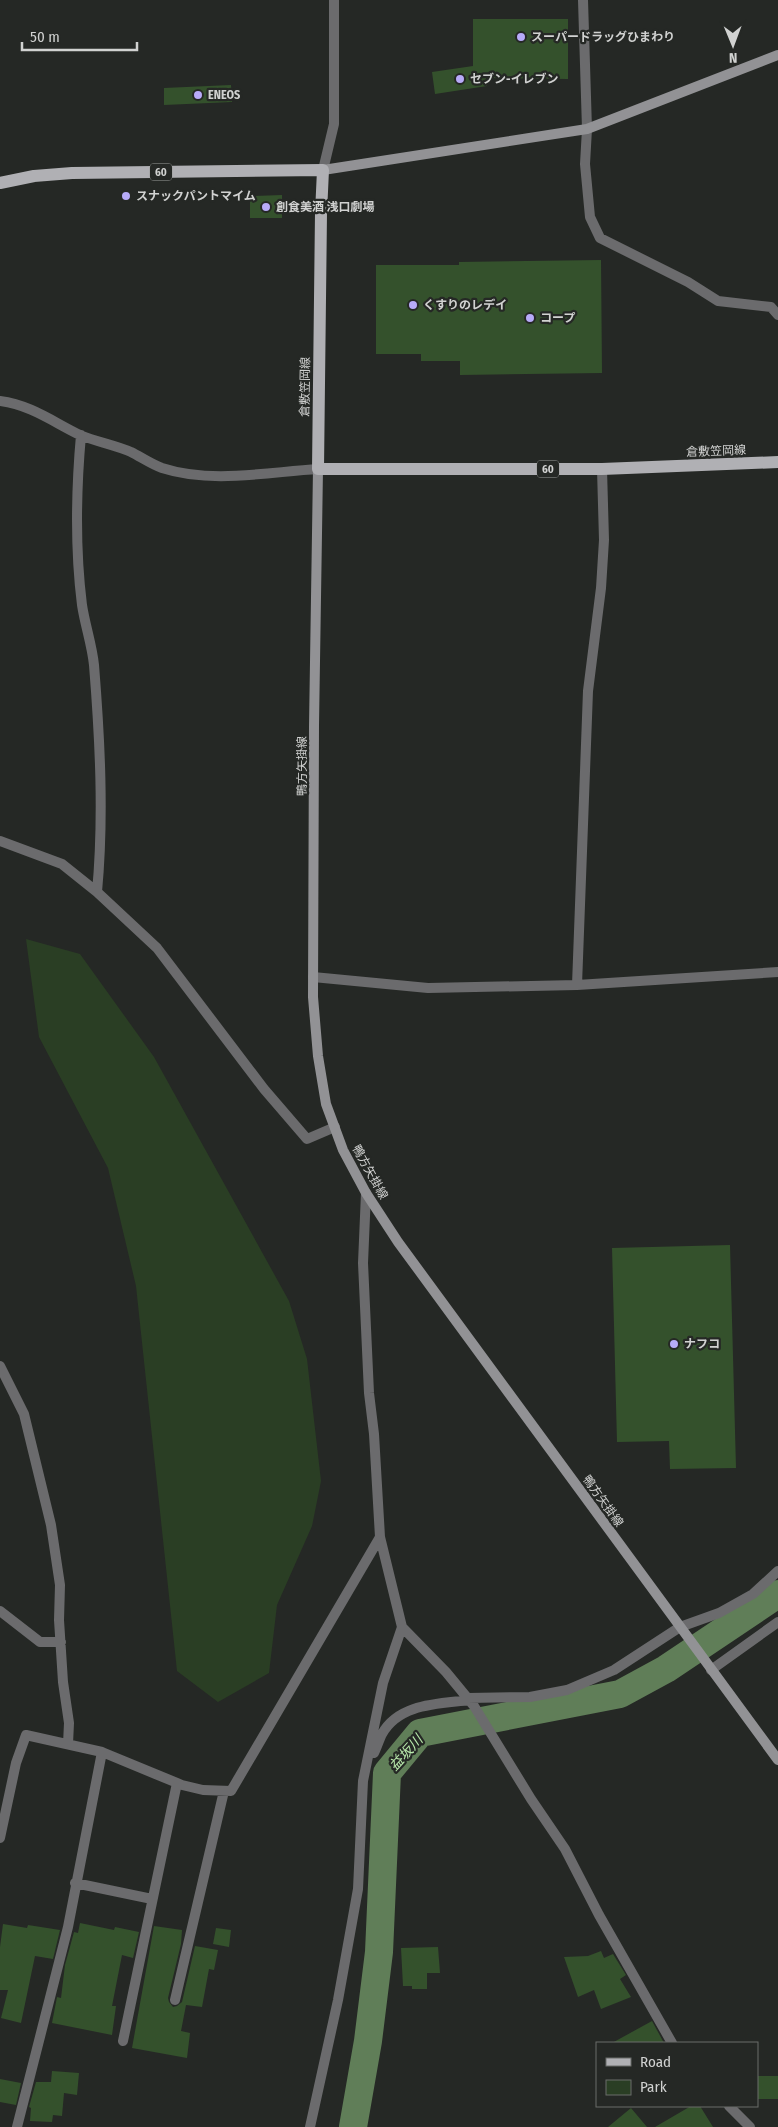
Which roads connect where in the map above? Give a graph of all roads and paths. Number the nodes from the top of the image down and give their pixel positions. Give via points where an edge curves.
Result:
1 (334, 0) edge
2 (583, 0) edge
3 (778, 55) edge
4 (587, 129) junction
5 (323, 170) junction
6 (0, 182) edge
7 (778, 315) edge
8 (0, 401) edge
9 (80, 435) junction
10 (778, 462) edge
11 (318, 469) junction
12 (602, 469) junction
13 (0, 840) edge
14 (97, 892) junction
15 (778, 972) edge
16 (313, 977) junction
17 (577, 985) junction
18 (335, 1128) junction
19 (366, 1193) junction
20 (0, 1366) edge
21 (380, 1537) junction
22 (778, 1571) edge
23 (0, 1611) edge
24 (778, 1622) edge
25 (402, 1627) junction
26 (682, 1630) junction
27 (61, 1642) junction
28 (711, 1670) junction
29 (471, 1701) junction
30 (68, 1744) junction
31 (102, 1752) junction
32 (778, 1760) edge
33 (363, 1781) junction
34 (177, 1782) junction
35 (224, 1791) junction
36 (0, 1838) edge
37 (75, 1883) junction
38 (152, 1899) junction
39 (175, 2000) dead end
40 (122, 2041) dead end
41 (671, 2042) edge
42 (730, 2107) edge
43 (17, 2127) edge
44 (310, 2127) edge
45 (750, 2127) edge

1 - 5 street via 334,124
2 - 4 street
3 - 4 main road
4 - 5 main road
4 - 7 street via 585,164 590,217 600,238 688,282 718,301 771,307
5 - 6 main road, 60 via 72,173
5 - 11 main road, 倉敷笠岡線
8 - 9 street via 30,408
9 - 11 street via 182,473 222,475
9 - 14 street via 76,498 82,604 93,662 100,776
10 - 12 main road, 倉敷笠岡線 / 60
11 - 12 main road, 倉敷笠岡線 / 60
11 - 16 main road, 鴨方矢掛線
12 - 17 street via 604,540 588,691
13 - 14 street via 62,864
14 - 18 street via 156,948 264,1090 307,1139
15 - 17 street
16 - 17 street via 428,988
16 - 18 main road, 鴨方矢掛線 via 318,1056 326,1104
18 - 19 main road, 鴨方矢掛線
19 - 21 street via 364,1281
19 - 26 main road, 鴨方矢掛線 via 398,1242
20 - 27 street via 24,1414 50,1526 60,1585
21 - 25 street
21 - 35 street via 232,1791
22 - 26 street via 753,1594
23 - 27 street via 40,1642
24 - 28 street
25 - 29 street
25 - 33 street via 383,1683
26 - 28 main road, 鴨方矢掛線
26 - 29 street via 614,1670 567,1690 530,1697
27 - 30 street via 70,1723
28 - 32 main road, 鴨方矢掛線
29 - 33 street via 418,1706 398,1717 382,1733
29 - 41 street via 565,1849
30 - 31 street
30 - 36 street via 26,1735 16,1763
31 - 34 street
31 - 37 street
33 - 44 street via 358,1889
34 - 35 street via 203,1790
34 - 38 street
35 - 39 street
37 - 38 street
37 - 43 street via 68,1927
38 - 40 street
42 - 45 street

